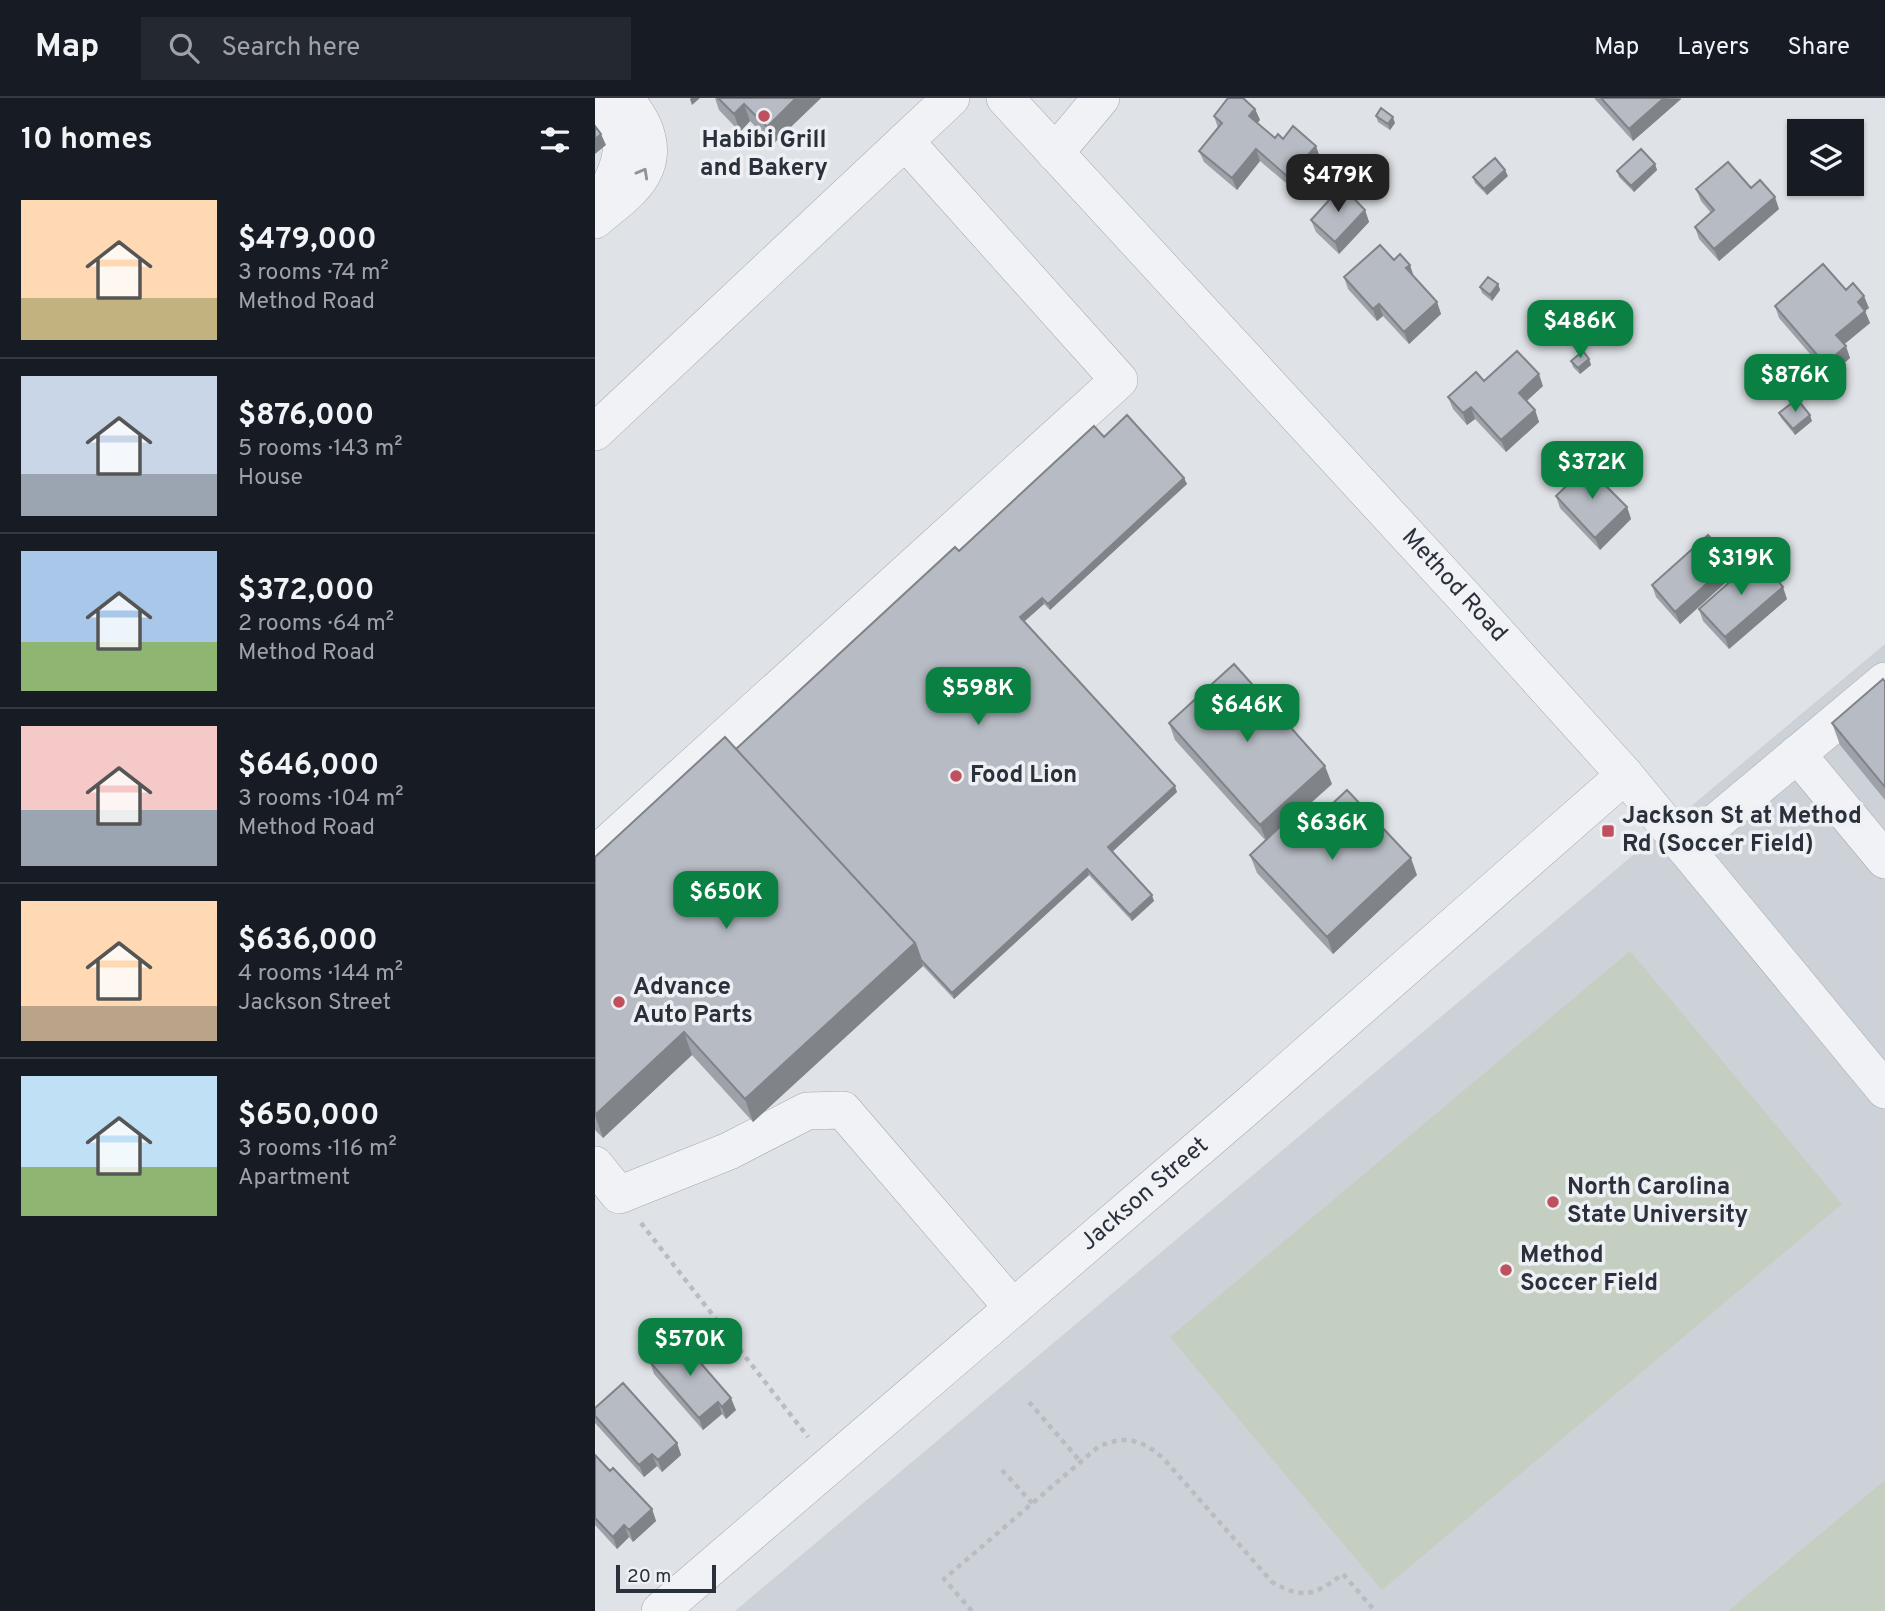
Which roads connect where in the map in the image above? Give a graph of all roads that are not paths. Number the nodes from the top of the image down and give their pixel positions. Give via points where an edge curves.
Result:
1 (626, 98) edge
2 (951, 98) edge
3 (1005, 98) edge
4 (1101, 98) edge
5 (595, 101) edge
6 (905, 141) junction
7 (1055, 153) junction
8 (595, 220) edge
9 (602, 412) edge
10 (1885, 681) edge
11 (1797, 754) junction
12 (1625, 775) junction
13 (1685, 848) junction
14 (595, 855) edge
15 (1885, 860) edge
16 (1885, 1090) edge
17 (595, 1165) edge
18 (1013, 1308) junction
19 (660, 1611) edge

8 -> 1 street via 636,184 649,163 643,127
2 - 6 street
3 - 7 street, Method Road
4 - 7 street
5 - 8 street via 617,125 621,141 620,160
6 - 9 street
6 - 14 street via 1119,380
7 - 12 street, Method Road
10 - 11 street
11 - 13 street
11 - 15 street
12 - 13 street, Method Road
12 - 18 street, Jackson Street
13 - 16 street, Method Road
17 - 18 street via 619,1195 729,1151 807,1111 843,1111
18 - 19 street, Jackson Street

